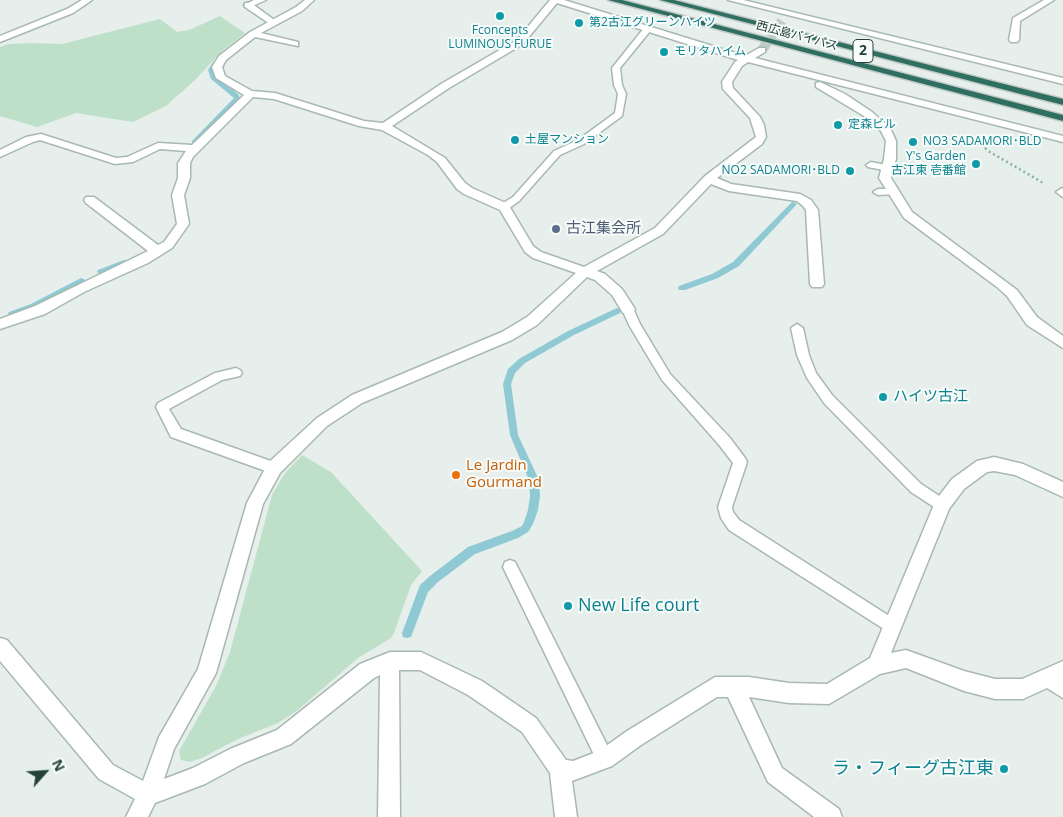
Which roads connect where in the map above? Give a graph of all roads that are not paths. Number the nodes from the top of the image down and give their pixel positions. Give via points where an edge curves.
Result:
1 (88, 0) edge
2 (262, 0) edge
3 (310, 0) edge
4 (555, 0) edge
5 (612, 0) edge
6 (664, 0) edge
7 (732, 0) edge
8 (1050, 0) edge
9 (248, 5) joint
10 (273, 22) junction
11 (647, 30) junction
12 (254, 34) junction
13 (0, 38) edge
14 (1014, 40) dead end
15 (295, 44) dead end
16 (762, 50) tunnel mouth
17 (745, 58) junction
18 (811, 76) junction
19 (1063, 80) edge
20 (250, 94) junction
21 (1063, 102) edge
22 (1063, 118) edge
23 (385, 128) junction
24 (1063, 138) edge
25 (194, 148) junction
26 (0, 154) edge
27 (870, 165) dead end
28 (888, 168) junction
29 (709, 179) junction
30 (878, 192) dead end
31 (892, 192) junction
32 (90, 200) dead end
33 (504, 208) junction
34 (158, 252) junction
35 (585, 272) junction
36 (817, 284) dead end
37 (628, 309) joint
38 (0, 324) edge
39 (796, 328) dead end
40 (1063, 343) edge
41 (236, 373) dead end
42 (274, 468) junction
43 (1063, 490) edge
44 (942, 505) junction
45 (510, 567) dead end
46 (892, 626) junction
47 (0, 647) edge
48 (390, 661) junction
49 (877, 665) junction
50 (1059, 679) edge
51 (734, 687) junction
52 (605, 760) junction
53 (560, 769) junction
54 (148, 795) junction
55 (137, 817) edge
56 (389, 817) edge
57 (566, 817) edge
58 (831, 817) edge

1 - 13 street via 70,11
2 - 9 street
3 - 10 street
4 - 11 street
4 - 23 street via 520,42 445,86
5 - 22 highway, 西広島バイパス / 2
6 - 21 highway, 西広島バイパス / 2
7 - 19 street
8 - 14 street via 1016,20
9 - 10 lane
10 - 12 street
11 - 17 street
11 - 33 lane via 616,68 622,94 619,114 581,142 557,153
12 - 15 street
12 - 20 street via 229,52 217,67 221,78
16 - 17 street
17 - 18 street
17 - 29 street via 729,75 728,89 755,117 761,137
18 - 24 street
18 - 28 street via 815,82 868,114 886,130 890,141
20 - 23 street via 275,96
20 - 25 street
23 - 33 street via 436,156 468,191
25 - 26 street via 158,146 129,160 115,161 41,137 30,138
25 - 34 street via 184,163 184,178 178,195 183,224 174,238
27 - 28 lane
28 - 31 street via 886,178
29 - 35 street via 659,231
29 - 36 street via 729,187 800,198 807,203 812,210
30 - 31 lane
31 - 40 street via 908,215 1002,284 1032,321
32 - 34 street
33 - 35 street via 529,249 537,255
34 - 38 street via 40,310
35 - 37 street via 611,285
35 - 42 street via 532,321 507,336 358,399 322,422
37 - 46 lane via 666,377 740,462 725,507 734,526
39 - 44 lane via 811,375 828,399 916,488
41 - 42 lane via 219,376 162,407 176,433
42 - 54 street via 255,504 206,673 166,744
43 - 44 street via 1017,469 994,464 971,473
44 - 46 street
45 - 52 lane
46 - 49 street
47 - 54 street via 106,772
48 - 53 street via 421,661 475,688 529,725
48 - 54 street via 367,671 284,737
48 - 56 street
49 - 50 street via 906,659 995,689 1023,688
49 - 51 street via 829,694
51 - 52 street via 715,687
51 - 58 street via 775,775
52 - 53 street via 573,771
53 - 57 street
54 - 55 street

